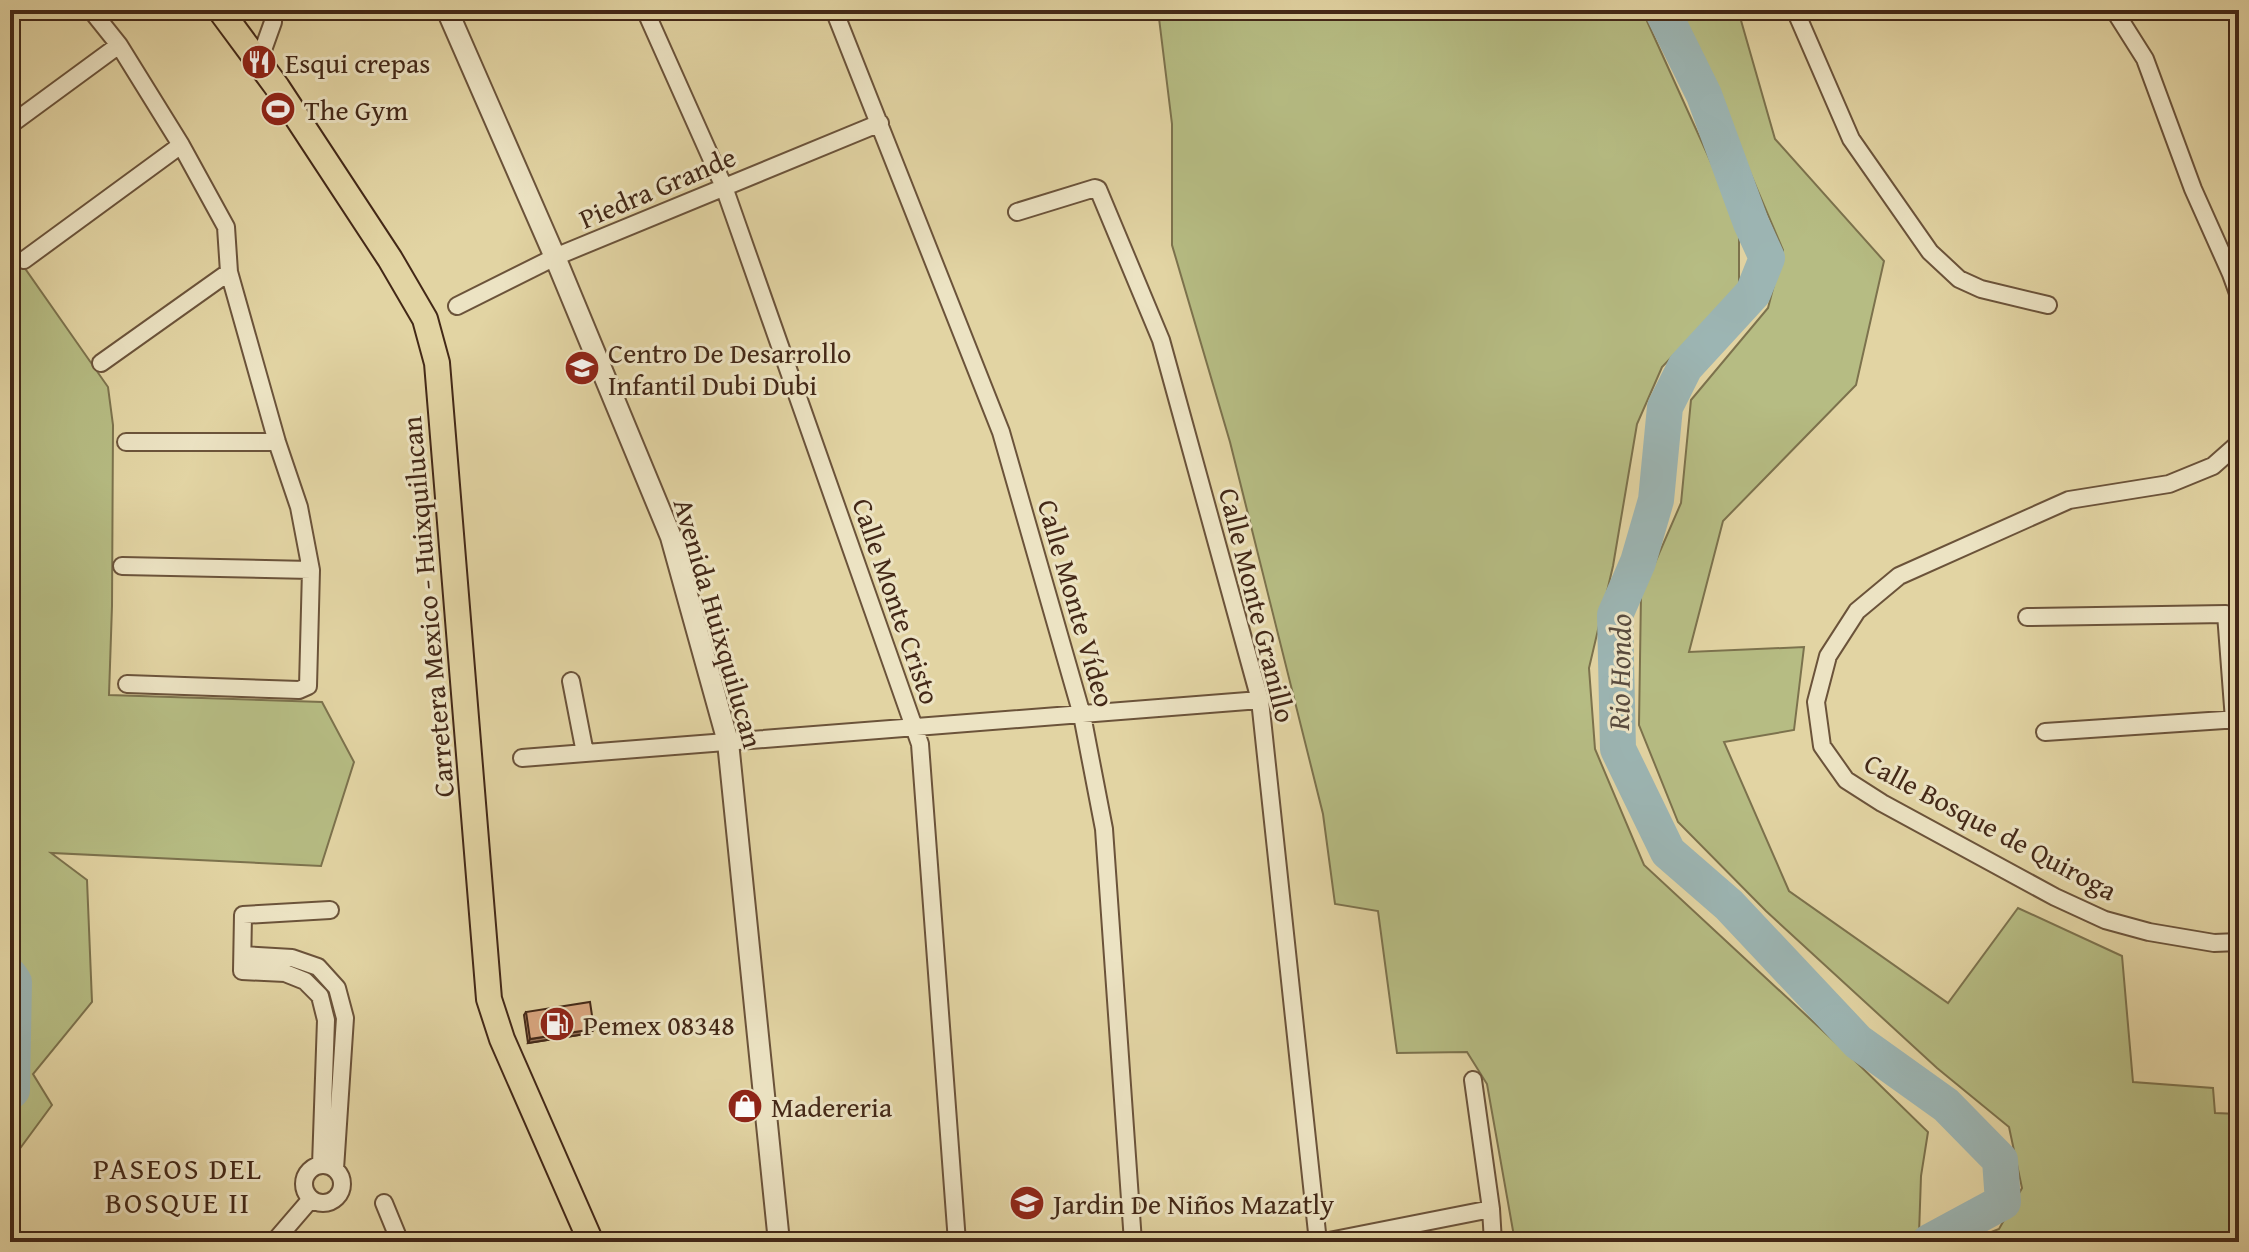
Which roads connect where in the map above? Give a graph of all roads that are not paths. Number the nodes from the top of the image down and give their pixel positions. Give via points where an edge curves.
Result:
1 (91, 10) edge
2 (220, 10) edge
3 (273, 10) edge
4 (447, 10) edge
5 (645, 10) edge
6 (834, 10) edge
7 (1795, 10) edge
8 (2114, 10) edge
9 (119, 45) junction
10 (259, 61) junction
11 (880, 123) junction
12 (10, 125) edge
13 (181, 145) junction
14 (724, 187) junction
15 (1017, 212) dead end
16 (555, 257) junction
17 (24, 260) dead end
18 (229, 272) junction
19 (2239, 296) edge
20 (2048, 305) dead end
21 (457, 306) dead end
22 (101, 363) dead end
23 (126, 442) dead end
24 (277, 442) junction
25 (2239, 443) edge
26 (122, 566) dead end
27 (311, 570) junction
28 (2027, 617) dead end
29 (571, 681) dead end
30 (127, 684) dead end
31 (1260, 700) junction
32 (1082, 715) junction
33 (2236, 719) edge
34 (914, 728) junction
35 (2045, 732) dead end
36 (728, 742) junction
37 (585, 753) junction
38 (522, 758) dead end
39 (330, 910) dead end
40 (2239, 942) edge
41 (1473, 1080) dead end
42 (328, 1167) junction
43 (311, 1199) junction
44 (384, 1203) dead end
45 (1491, 1209) junction
46 (274, 1242) edge
47 (400, 1242) edge
48 (591, 1242) edge
49 (779, 1242) edge
50 (957, 1242) edge
51 (1133, 1242) edge
52 (1321, 1242) edge
53 (1493, 1242) edge

1 - 9 street
2 - 10 main road, Carretera Mexico - Huixquilucan
3 - 10 street
4 - 16 street, Avenida Huixquilucan
5 - 14 street, Calle Monte Cristo
6 - 11 street, Calle Monte Vídeo
7 - 20 street via 1851,139 1930,252 1959,279 1981,289
8 - 19 street via 2145,59
9 - 12 street
9 - 13 street
10 - 48 main road, Carretera Mexico - Huixquilucan via 390,259 432,341 489,999
11 - 14 street, Piedra Grande
11 - 32 street, Calle Monte Vídeo via 1001,432
13 - 17 street
13 - 18 street via 226,227
14 - 16 street, Piedra Grande
14 - 34 street, Calle Monte Cristo
15 - 31 street, Calle Monte Granillo via 1098,189 1161,340
16 - 21 street, Piedra Grande
16 - 36 street, Avenida Huixquilucan via 671,537
18 - 22 street
18 - 24 street
23 - 24 street
24 - 27 street via 299,507
25 - 40 street, Calle Bosque de Quiroga via 2213,466 2169,484 2069,500 1899,576 1857,611 1828,656 1816,702 1822,746 1846,780 1882,803 2105,920 2214,943
26 - 27 street
27 - 30 street via 308,686 299,690
28 - 33 street via 2226,614
29 - 37 street
31 - 32 street
31 - 52 street, Calle Monte Granillo
32 - 34 street
32 - 51 street, Calle Monte Vídeo via 1104,829
33 - 35 street
34 - 36 street
34 - 50 street, Calle Monte Cristo via 920,744
36 - 37 street
36 - 49 street, Avenida Huixquilucan
37 - 38 street
39 - 42 street via 243,915 243,955 292,958 318,967 337,988 345,1018
41 - 45 street
42 - 43 street via 308,1172 304,1186
42 - 43 street via 342,1182 341,1190 332,1201
43 - 46 street
44 - 47 street
45 - 52 street
45 - 53 street

